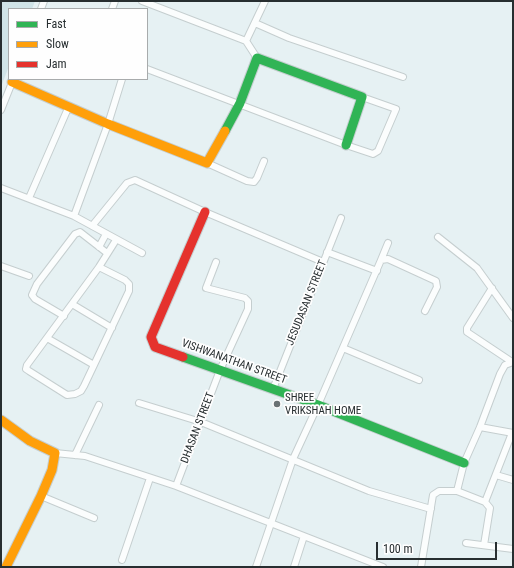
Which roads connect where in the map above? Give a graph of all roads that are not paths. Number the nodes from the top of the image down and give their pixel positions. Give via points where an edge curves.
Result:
1 (143, 1) edge
2 (265, 1) edge
3 (255, 23) junction
4 (246, 41) junction
5 (257, 58) junction
6 (148, 69) edge
7 (403, 77) dead end
8 (13, 80) edge
9 (122, 80) edge
10 (362, 97) junction
11 (240, 103) junction
12 (69, 106) junction
13 (1, 110) edge
14 (108, 124) junction
15 (346, 145) junction
16 (264, 160) dead end
17 (208, 163) junction
18 (1, 188) edge
19 (29, 198) junction
20 (205, 212) junction
21 (77, 218) junction
22 (341, 218) dead end
23 (91, 225) junction
24 (106, 234) junction
25 (438, 237) dead end
26 (116, 240) junction
27 (388, 243) dead end
28 (100, 244) junction
29 (109, 250) junction
30 (327, 252) junction
31 (142, 253) dead end
32 (381, 260) junction
33 (216, 262) dead end
34 (322, 262) junction
35 (1, 266) edge
36 (99, 267) junction
37 (377, 271) junction
38 (29, 276) dead end
39 (492, 288) junction
40 (72, 304) junction
41 (425, 311) dead end
42 (64, 316) junction
43 (513, 318) edge
44 (112, 328) junction
45 (47, 338) junction
46 (343, 348) junction
47 (512, 362) edge
48 (94, 365) junction
49 (220, 370) junction
50 (419, 380) dead end
51 (273, 388) junction
52 (138, 403) dead end
53 (99, 405) dead end
54 (318, 405) junction
55 (1, 420) edge
56 (201, 422) junction
57 (480, 427) junction
58 (513, 433) edge
59 (56, 453) junction
60 (75, 455) junction
61 (292, 458) junction
62 (464, 463) junction
63 (496, 475) junction
64 (150, 478) junction
65 (513, 480) edge
66 (176, 486) junction
67 (457, 491) junction
68 (41, 496) junction
69 (485, 502) junction
70 (430, 509) junction
71 (94, 518) dead end
72 (271, 523) junction
73 (304, 536) junction
74 (466, 543) dead end
75 (484, 545) junction
76 (513, 549) edge
77 (122, 560) dead end
78 (6, 567) edge
79 (256, 567) edge
80 (294, 567) edge
81 (382, 567) edge
82 (421, 567) edge

1 - 4 street
2 - 3 street
3 - 4 street
3 - 7 street via 289,38
4 - 5 street
5 - 10 street
5 - 11 street
6 - 11 street
8 - 12 street
8 - 13 street
9 - 14 street
10 - 15 street
10 - 15 street via 396,109 378,151 373,154
11 - 15 street
11 - 17 street
12 - 14 street
12 - 19 street
14 - 17 street
14 - 21 street
16 - 17 street via 254,182
18 - 19 street
19 - 21 street
20 - 23 street via 135,180 127,183
20 - 34 street
20 - 49 street, VISHWANATHAN STREET via 151,337 155,347
21 - 23 street
22 - 30 street, JESUDASAN STREET
23 - 24 street
24 - 26 street
24 - 28 street
25 - 39 street via 477,268
26 - 29 street
26 - 31 street
27 - 32 street
28 - 29 street
28 - 42 street via 80,232 75,234 33,291 35,299
29 - 36 street
30 - 34 street, JESUDASAN STREET
30 - 37 street
32 - 37 street
32 - 41 street via 388,259 436,281 437,287
33 - 49 street, DHASAN STREET via 206,288 248,301 248,309
34 - 51 street, JESUDASAN STREET
35 - 38 street
36 - 40 street
36 - 44 street via 130,284 130,291
37 - 46 street
39 - 43 street
39 - 47 street via 467,332
40 - 42 street
40 - 44 street
42 - 45 street
44 - 48 street
45 - 48 street
45 - 48 street via 26,369 67,395 81,391
46 - 50 street
46 - 54 street
47 - 57 street via 505,365 500,374
49 - 51 street, VISHWANATHAN STREET
49 - 56 street, DHASAN STREET
51 - 54 street, VISHWANATHAN STREET
52 - 56 street
53 - 60 street
54 - 61 street
54 - 62 street, VISHWANATHAN STREET
55 - 59 street via 30,441
56 - 61 street
56 - 66 street, DHASAN STREET
57 - 58 street
57 - 62 street
58 - 63 street
59 - 60 street
59 - 68 street
60 - 64 street
61 - 70 street via 369,491
61 - 72 street
62 - 67 street
63 - 65 street
63 - 69 street
64 - 66 street
64 - 77 street
66 - 72 street
67 - 69 street
67 - 70 street via 435,492
68 - 71 street
68 - 78 street
69 - 75 street via 490,508 490,517
70 - 82 street
72 - 73 street
72 - 79 street
73 - 80 street
73 - 81 street
74 - 75 street
75 - 76 street

